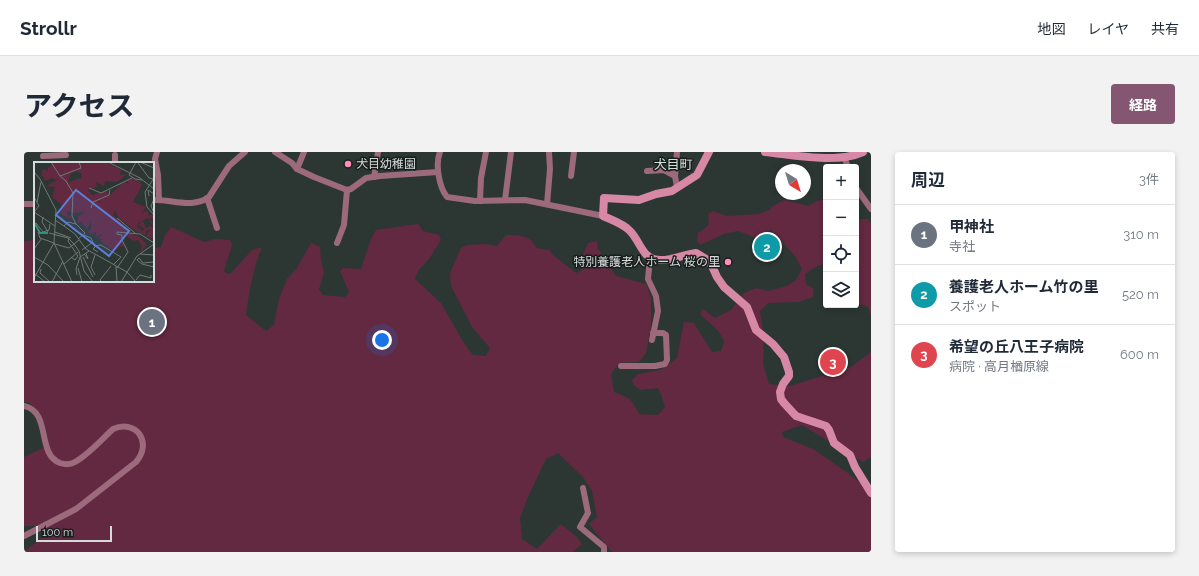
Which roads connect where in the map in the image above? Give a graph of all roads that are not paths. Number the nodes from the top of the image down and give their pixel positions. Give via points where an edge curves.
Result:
1 (157, 152) edge
2 (245, 152) edge
3 (275, 152) edge
4 (304, 152) edge
5 (378, 152) edge
6 (440, 152) edge
7 (486, 152) edge
8 (511, 152) edge
9 (549, 152) edge
10 (574, 152) edge
11 (677, 152) edge
12 (709, 152) edge
13 (765, 152) edge
14 (863, 152) edge
15 (66, 155) dead end
16 (115, 155) dead end
17 (844, 157) junction
18 (437, 159) junction
19 (48, 162) edge
20 (115, 162) edge
21 (847, 164) edge
22 (297, 169) junction
23 (647, 171) dead end
24 (427, 172) junction
25 (438, 172) junction
26 (573, 173) dead end
27 (675, 176) junction
28 (374, 177) junction
29 (676, 188) junction
30 (347, 190) junction
31 (859, 192) edge
32 (207, 198) junction
33 (156, 200) edge
34 (480, 200) junction
35 (505, 200) junction
36 (547, 204) junction
37 (871, 209) edge
38 (603, 216) junction
39 (217, 228) dead end
40 (337, 243) dead end
41 (650, 258) junction
42 (653, 333) junction
43 (652, 340) dead end
44 (621, 366) dead end
45 (24, 406) edge
46 (583, 488) dead end
47 (871, 493) edge
48 (24, 536) edge
49 (604, 552) edge

1 - 33 street
2 - 32 street via 229,166
3 - 22 street
4 - 22 street
5 - 28 street
6 - 18 street
7 - 34 street
8 - 35 street
9 - 36 street
10 - 26 street
11 - 27 street
12 - 29 main road via 697,175
13 - 17 main road
14 - 17 main road
15 - 19 street via 46,156
16 - 20 street
17 - 21 street
18 - 24 street
18 - 25 street
22 - 30 street
23 - 27 street via 664,170
24 - 25 street
24 - 28 street
25 - 34 street via 447,197
27 - 29 street
28 - 30 street via 366,178
29 - 38 main road via 639,200 604,198
30 - 40 street via 344,225
31 - 37 street
32 - 33 street via 192,203
32 - 39 street
34 - 35 street
35 - 36 street
36 - 38 street
38 - 41 main road via 628,229
41 - 42 street via 648,279 656,296 658,311
41 - 47 main road via 667,260 696,253 706,259 724,287 747,307 756,330 784,356 789,376 781,388 780,396 784,403 796,416 826,426 832,441 850,455
42 - 43 street
42 - 44 street via 663,333 666,336 665,364
45 - 48 street via 38,416 47,448 53,458 65,464 74,463 113,429 119,427 125,426 136,431 144,446 136,462 76,510
46 - 49 street via 588,513 580,527 604,547

